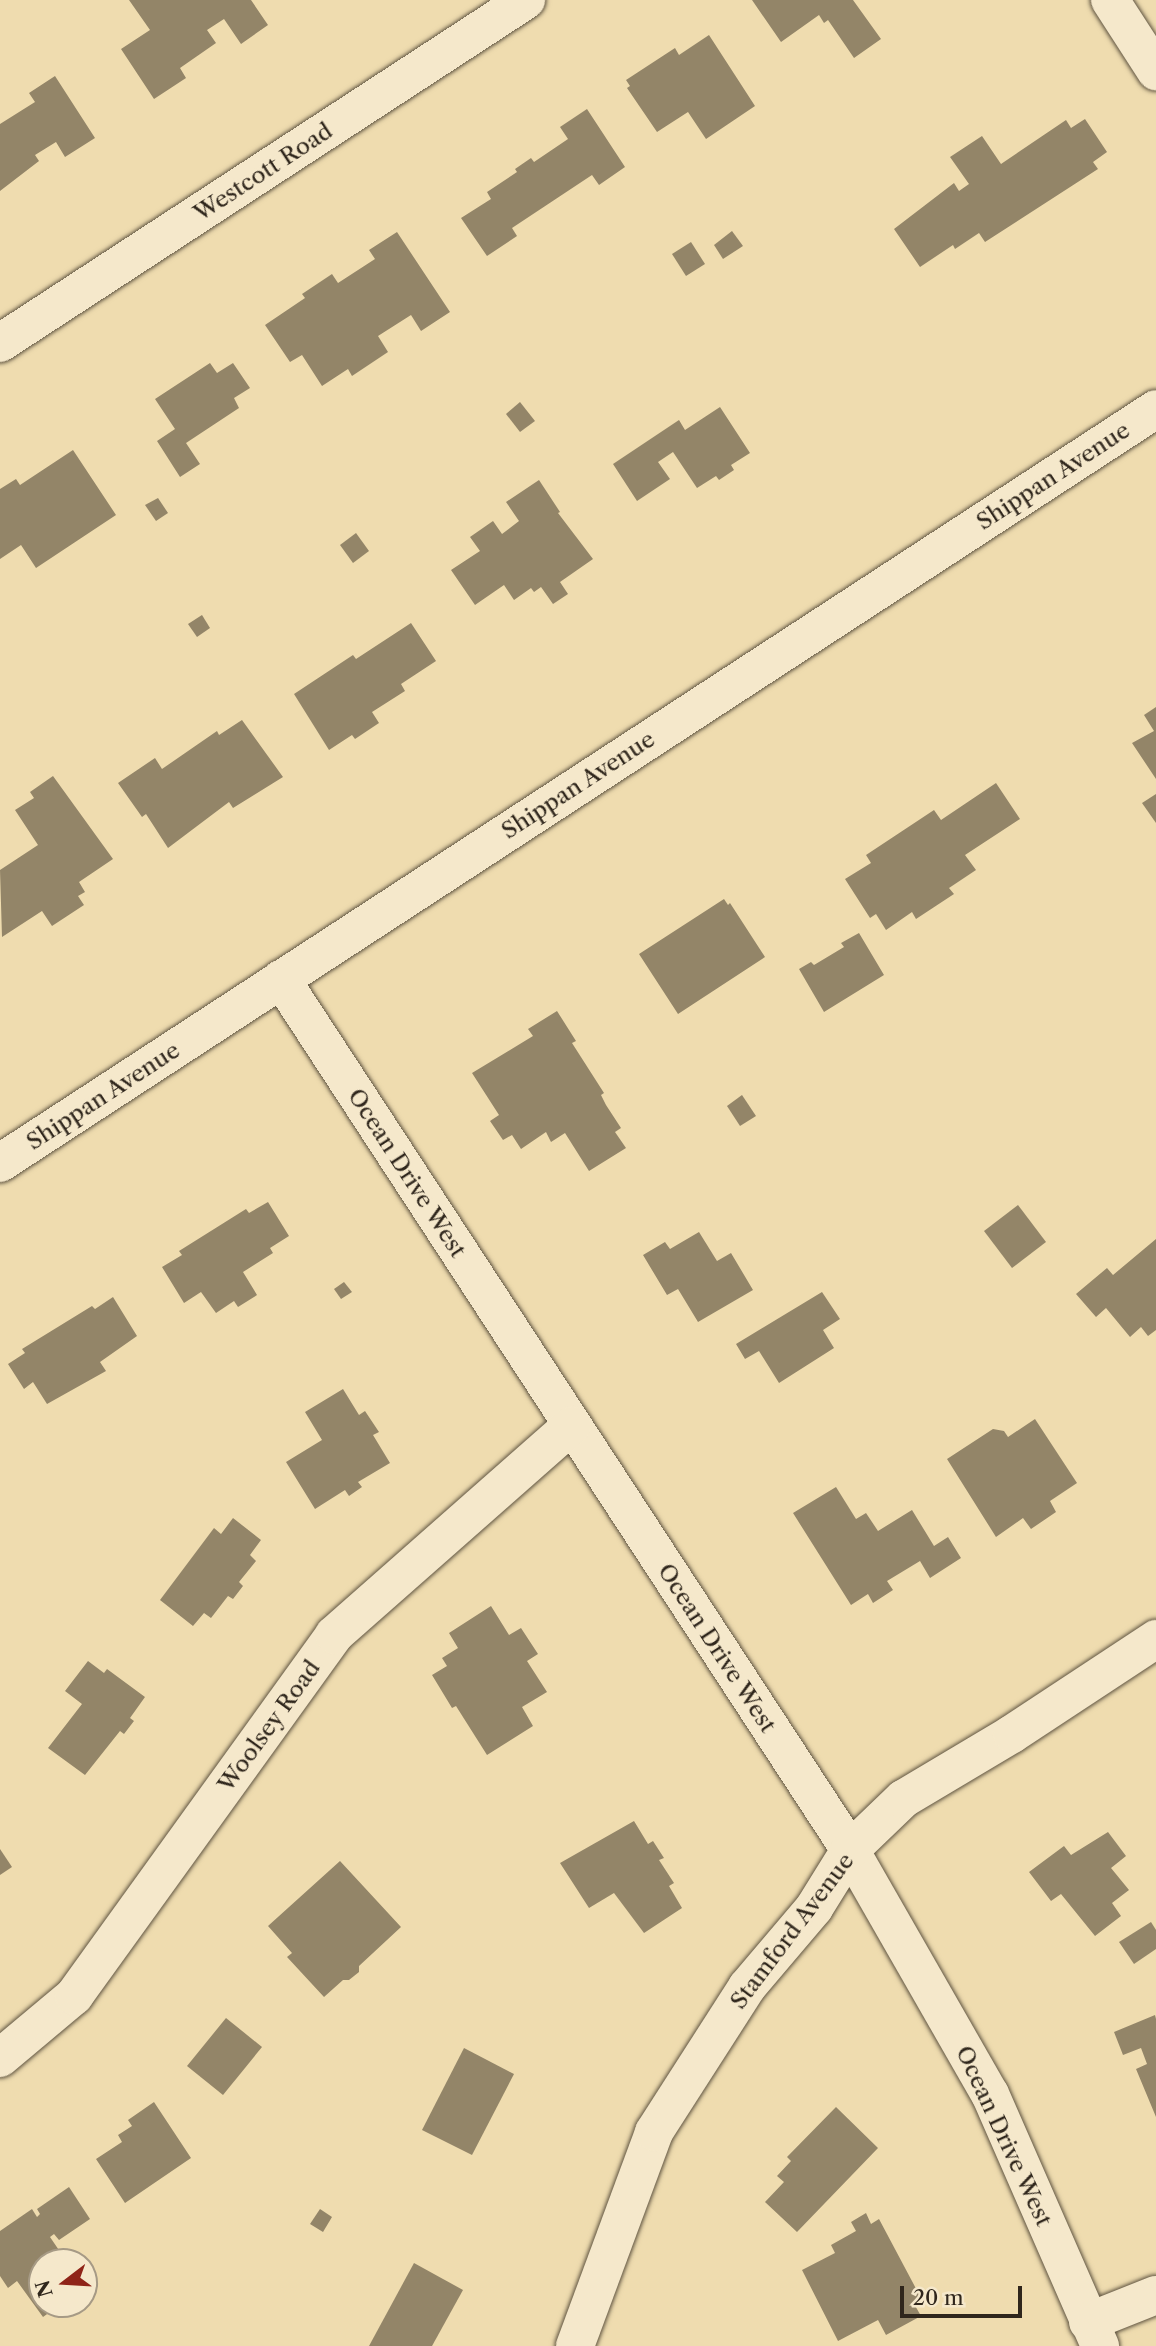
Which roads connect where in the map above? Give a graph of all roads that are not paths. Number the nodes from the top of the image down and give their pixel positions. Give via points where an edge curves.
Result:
1 (526, 0) edge
2 (1110, 0) edge
3 (1156, 71) edge
4 (0, 343) edge
5 (1156, 409) edge
6 (281, 979) junction
7 (0, 1163) edge
8 (572, 1425) junction
9 (1156, 1639) edge
10 (850, 1850) junction
11 (0, 2058) edge
12 (1156, 2295) edge
13 (1094, 2334) edge
14 (575, 2346) edge

1 - 4 street, Westcott Road
2 - 3 street
5 - 6 street, Shippan Avenue
6 - 7 street, Shippan Avenue
6 - 8 street, Ocean Drive West
8 - 10 street, Ocean Drive West
8 - 11 street, Woolsey Road via 334,1636 74,1996
9 - 10 street, Stamford Avenue via 903,1799
10 - 13 street, Ocean Drive West via 990,2095
10 - 14 street, Stamford Avenue via 814,1909 747,1987 654,2133
12 - 13 street

